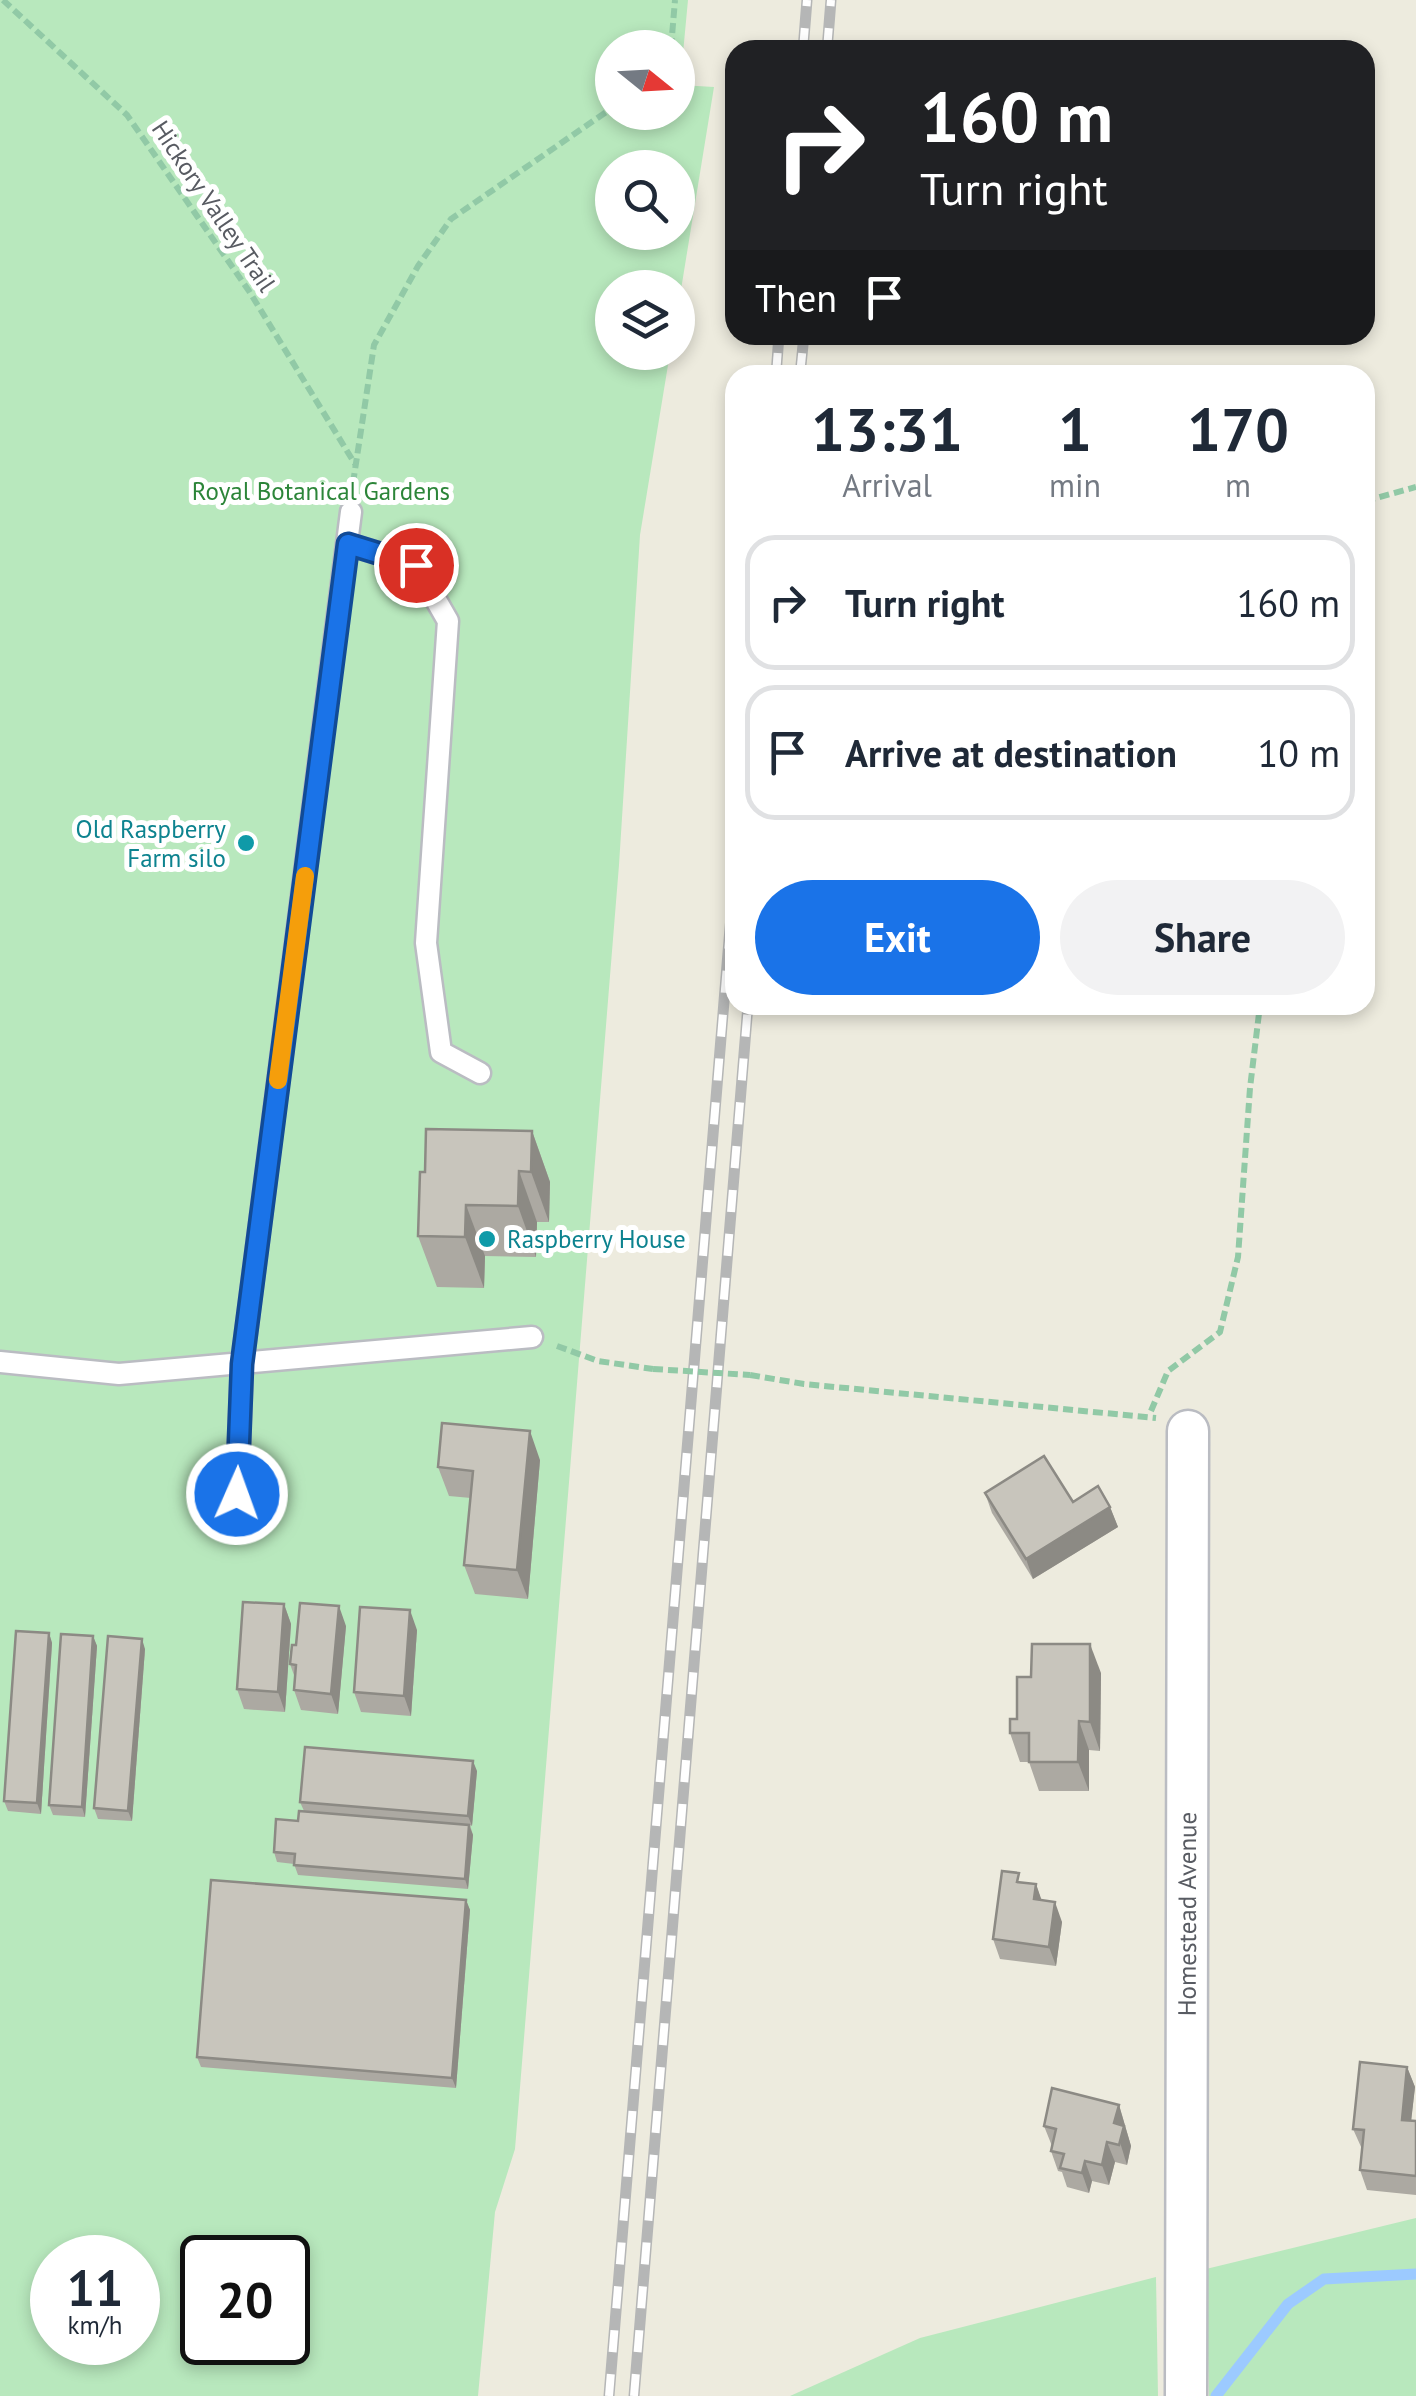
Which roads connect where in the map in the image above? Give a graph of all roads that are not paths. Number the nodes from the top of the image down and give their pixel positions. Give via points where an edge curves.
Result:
1 (351, 512) dead end
2 (348, 544) junction
3 (480, 1073) dead end
4 (532, 1337) road end
5 (0, 1362) edge
6 (242, 1364) junction
7 (1188, 1431) road end
8 (237, 1494) dead end
9 (1186, 2396) edge

1 - 2 lane
2 - 3 lane via 416,565 448,621 426,943 441,1052
2 - 6 lane
4 - 6 lane
5 - 6 lane via 119,1374
6 - 8 lane
7 - 9 street, Homestead Avenue

